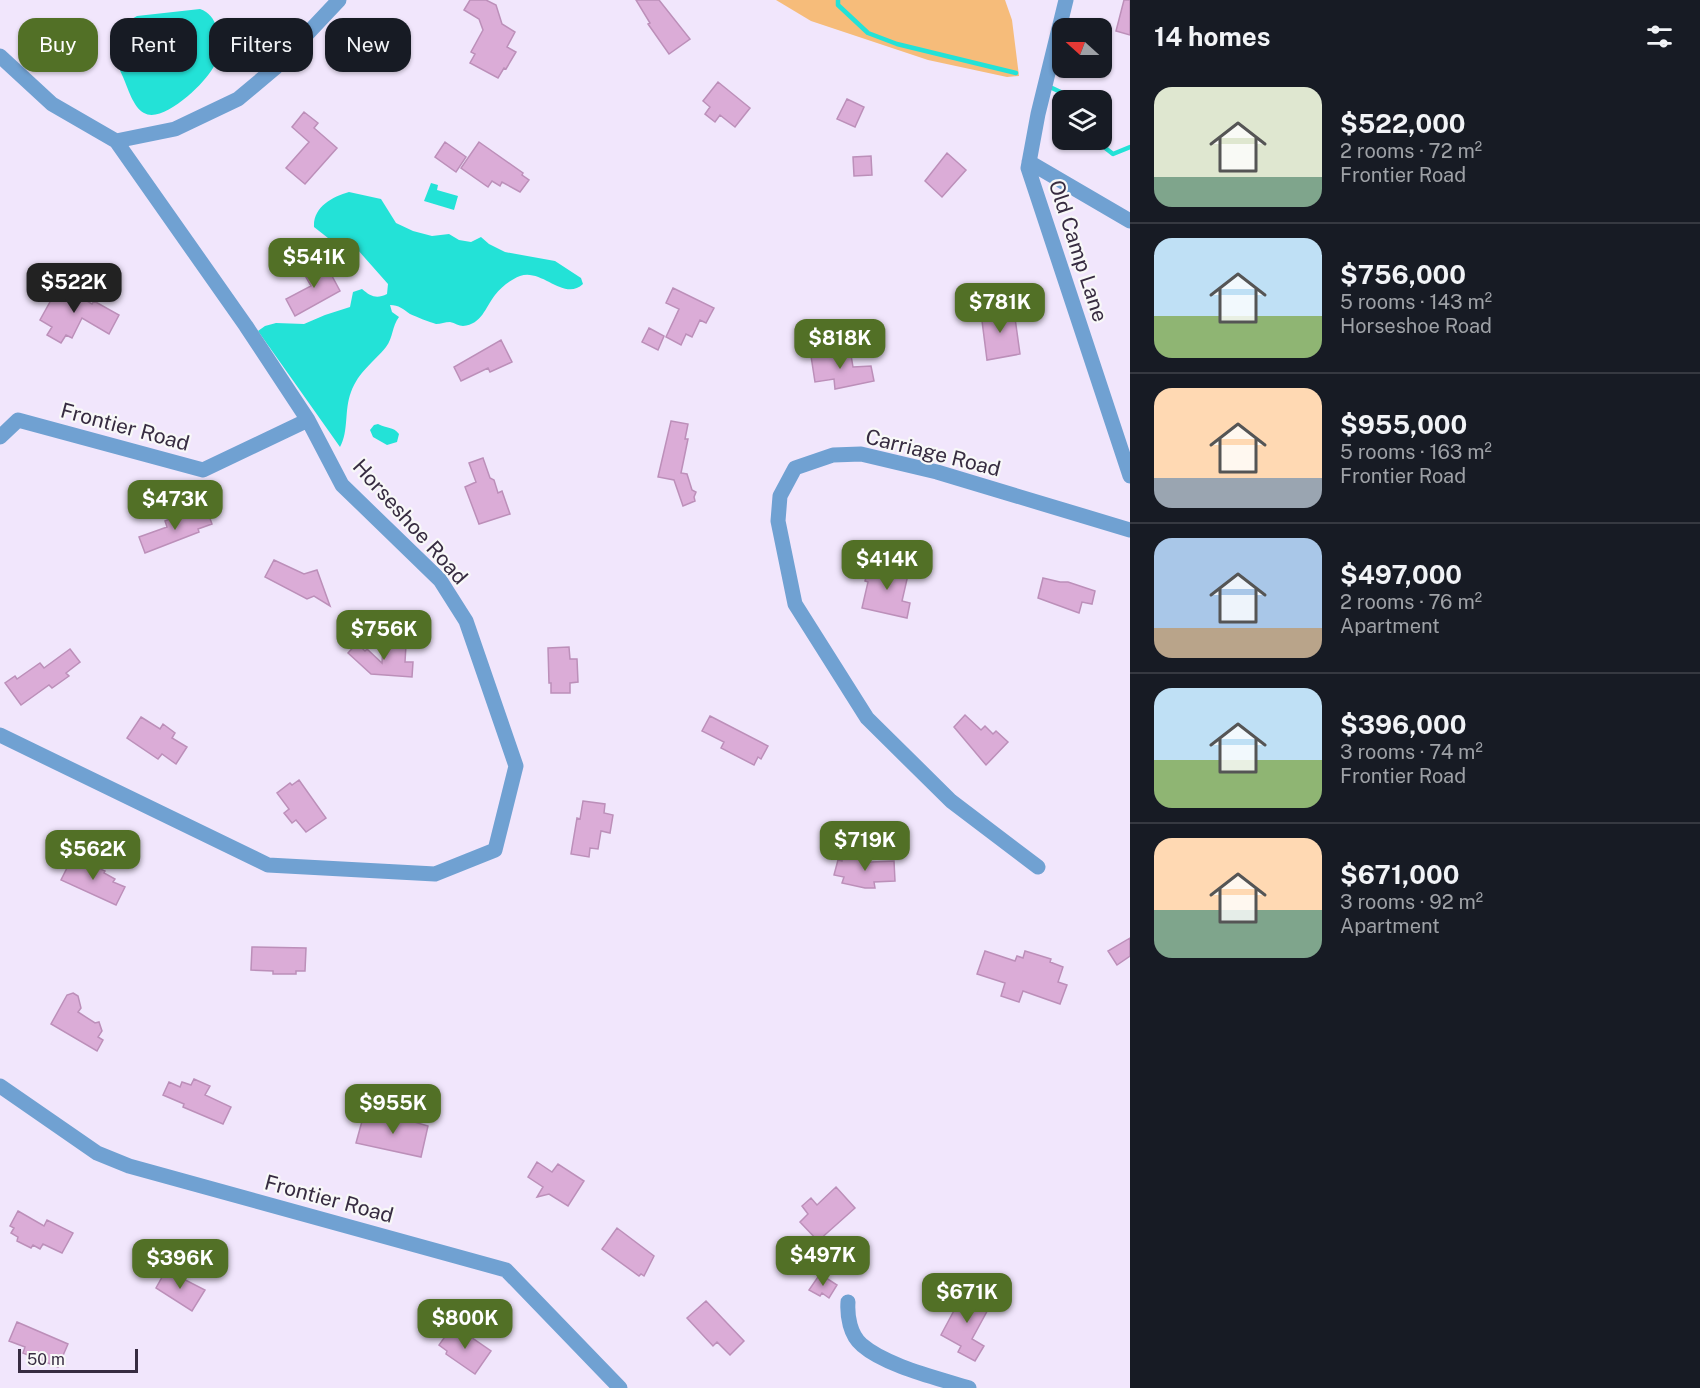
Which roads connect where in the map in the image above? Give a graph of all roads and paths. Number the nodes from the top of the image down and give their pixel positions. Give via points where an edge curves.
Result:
1 (339, 0) edge
2 (1066, 0) edge
3 (0, 56) edge
4 (116, 141) junction
5 (1029, 162) junction
6 (1130, 220) edge
7 (308, 420) junction
8 (0, 436) edge
9 (1130, 476) edge
10 (1130, 530) edge
11 (0, 735) edge
12 (1038, 867) dead end
13 (0, 1086) edge
14 (848, 1302) dead end
15 (620, 1388) edge
16 (969, 1388) edge

1 - 4 street via 275,68 238,99 175,129
2 - 5 street, Old Camp Lane
3 - 4 street via 52,104
4 - 7 street, Horseshoe Road
5 - 6 street
5 - 9 street, Old Camp Lane
7 - 8 street, Frontier Road via 203,470 18,420
7 - 11 street, Horseshoe Road via 342,484 440,580 466,621 516,766 495,850 435,874 268,865
10 - 12 street, Carriage Road via 937,472 861,454 833,455 795,468 780,496 778,521 795,604 867,718 951,801
13 - 15 street, Frontier Road via 97,1153 129,1166 506,1270
14 - 16 street via 847,1316 860,1344 907,1368

